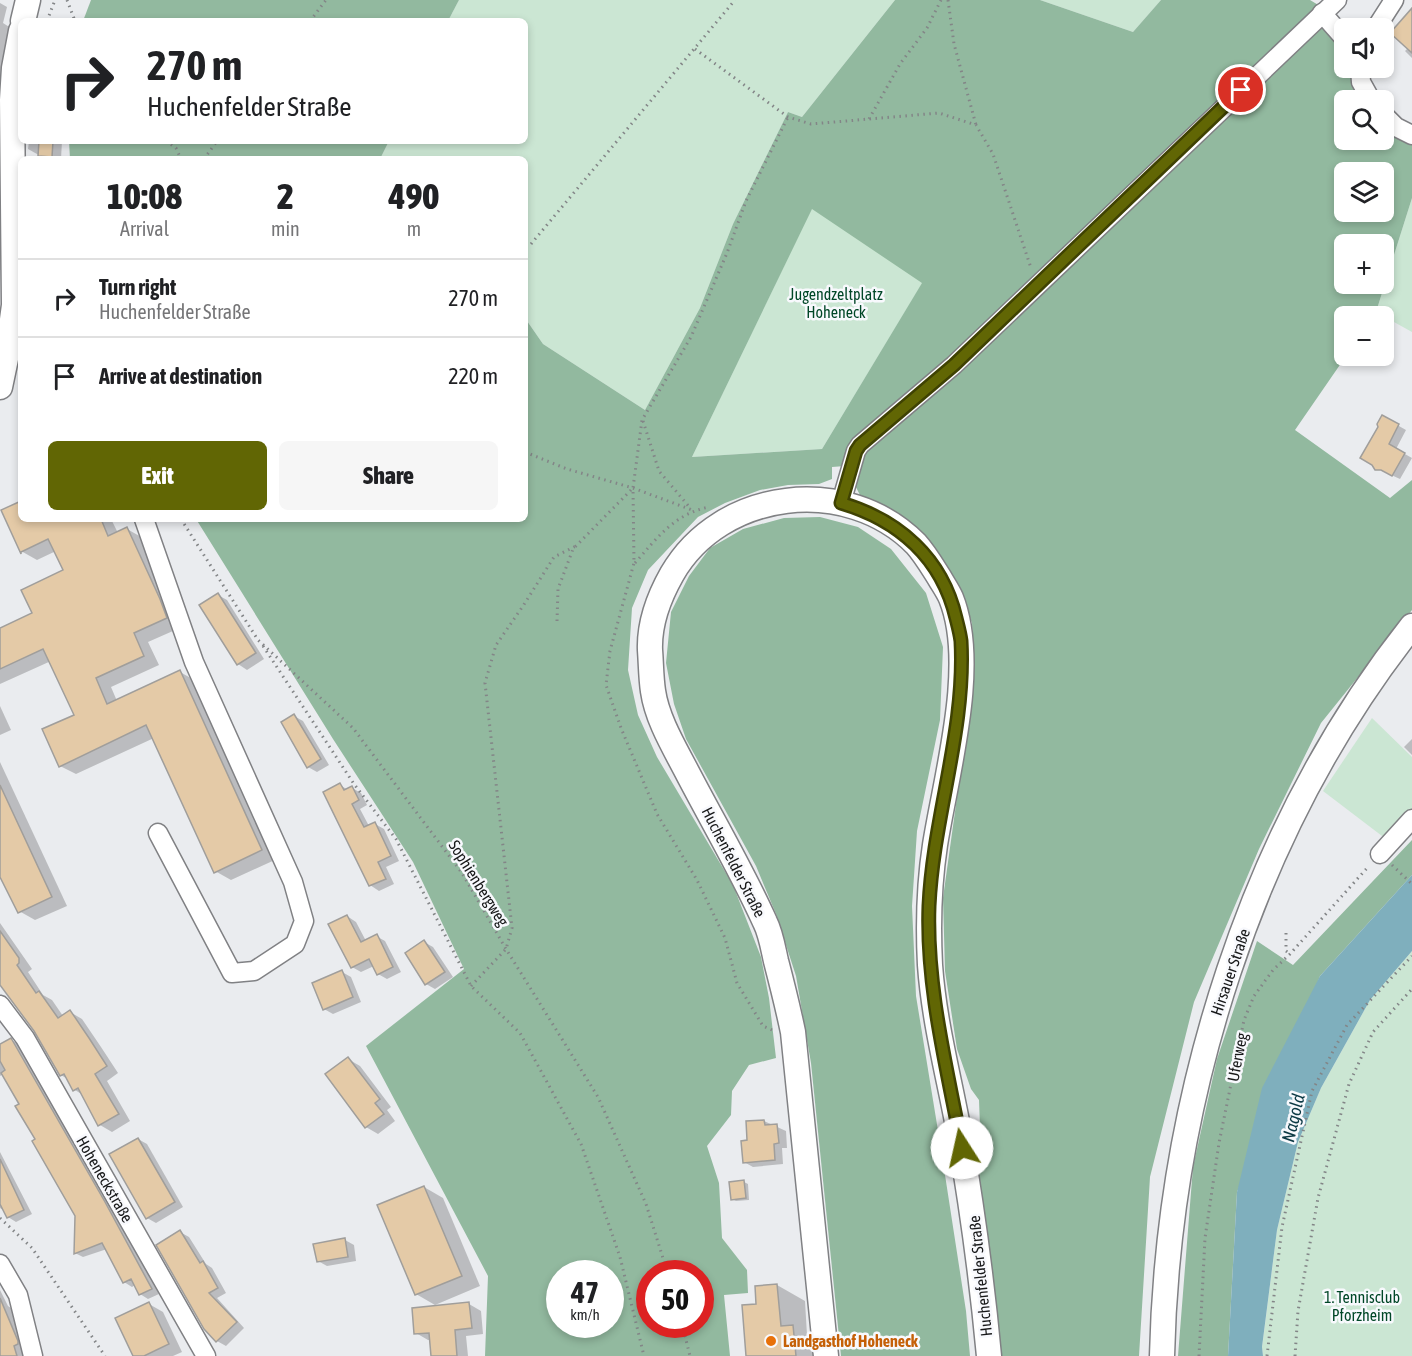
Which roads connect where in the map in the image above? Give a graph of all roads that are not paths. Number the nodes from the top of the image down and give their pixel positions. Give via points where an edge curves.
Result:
1 (28, 0) edge
2 (1337, 0) edge
3 (1394, 0) edge
4 (1322, 13) junction
5 (24, 18) edge
6 (1382, 18) edge
7 (1334, 27) edge
8 (18, 47) edge
9 (1394, 125) edge
10 (1412, 135) edge
11 (16, 335) edge
12 (0, 387) edge
13 (841, 503) junction
14 (145, 522) edge
15 (1412, 626) edge
16 (1412, 819) edge
17 (158, 832) dead end
18 (1383, 857) road end
19 (0, 1005) edge
20 (0, 1264) edge
21 (33, 1356) edge
22 (206, 1356) edge
23 (826, 1356) edge
24 (989, 1356) edge
25 (1162, 1356) edge

1 - 5 main road
2 - 4 street
3 - 6 street
4 - 7 street
4 - 13 street via 954,365 860,445
8 - 11 main road via 12,100
9 - 10 street
11 - 12 main road
13 - 23 main road, Huchenfelder Straße via 798,499 769,503 750,508 717,527 689,551 661,593 650,644 653,694 668,734 767,926 783,987 793,1032
13 - 24 main road, Huchenfelder Straße via 878,516 916,544 951,598 961,639 957,719 934,849 929,906 930,966 974,1218
14 - 17 street via 194,662 293,882 304,921 295,944 254,971 232,973
15 - 25 main road, Hirsauer Straße via 1357,705 1311,782 1263,883 1225,981 1206,1045 1178,1180 1168,1253
16 - 18 street
19 - 22 street, Hoheneckstraße via 25,1038
20 - 21 street via 18,1295

